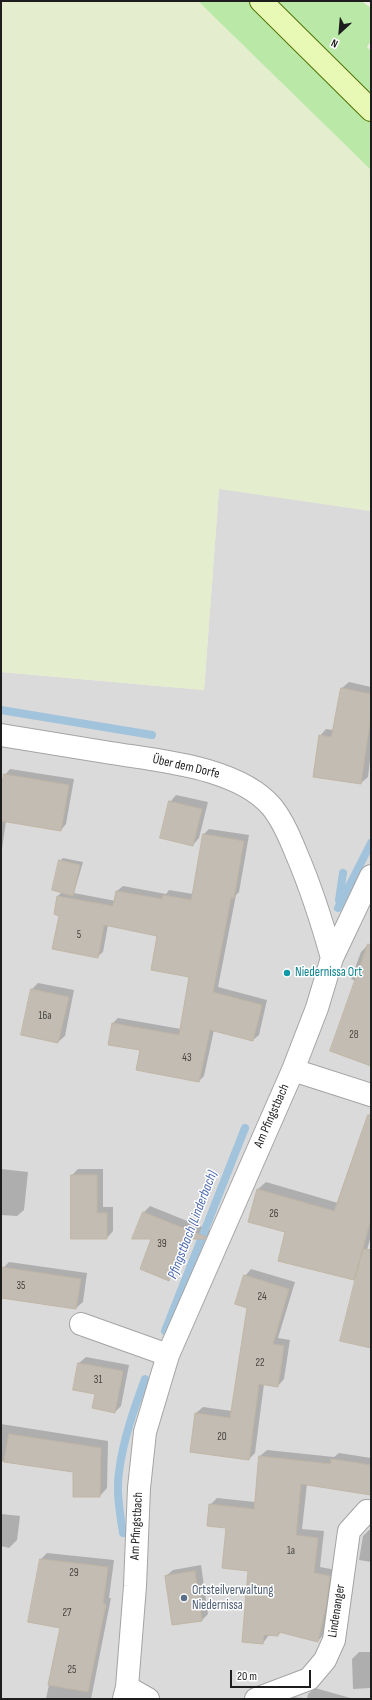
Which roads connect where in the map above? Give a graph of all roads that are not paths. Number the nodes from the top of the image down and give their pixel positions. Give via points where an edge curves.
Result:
1 (261, 1) edge
2 (371, 110) edge
3 (1, 735) edge
4 (371, 876) edge
5 (332, 958) junction
6 (293, 1070) junction
7 (371, 1095) edge
8 (81, 1324) dead end
9 (168, 1355) junction
10 (366, 1511) dead end
11 (126, 1693) edge
12 (148, 1699) edge
13 (256, 1699) edge

1 - 2 main road
3 - 5 street, Über dem Dorfe via 173,763 215,772 245,785 271,806 286,830 307,879
4 - 5 street, Am Pfingstbach
5 - 6 street, Am Pfingstbach via 317,1008
6 - 7 street
6 - 9 street, Am Pfingstbach
8 - 9 street
9 - 11 street, Am Pfingstbach via 145,1439 139,1488 135,1586
10 - 13 street, Lindenanger via 349,1531 334,1640 325,1660 309,1679
11 - 12 street

